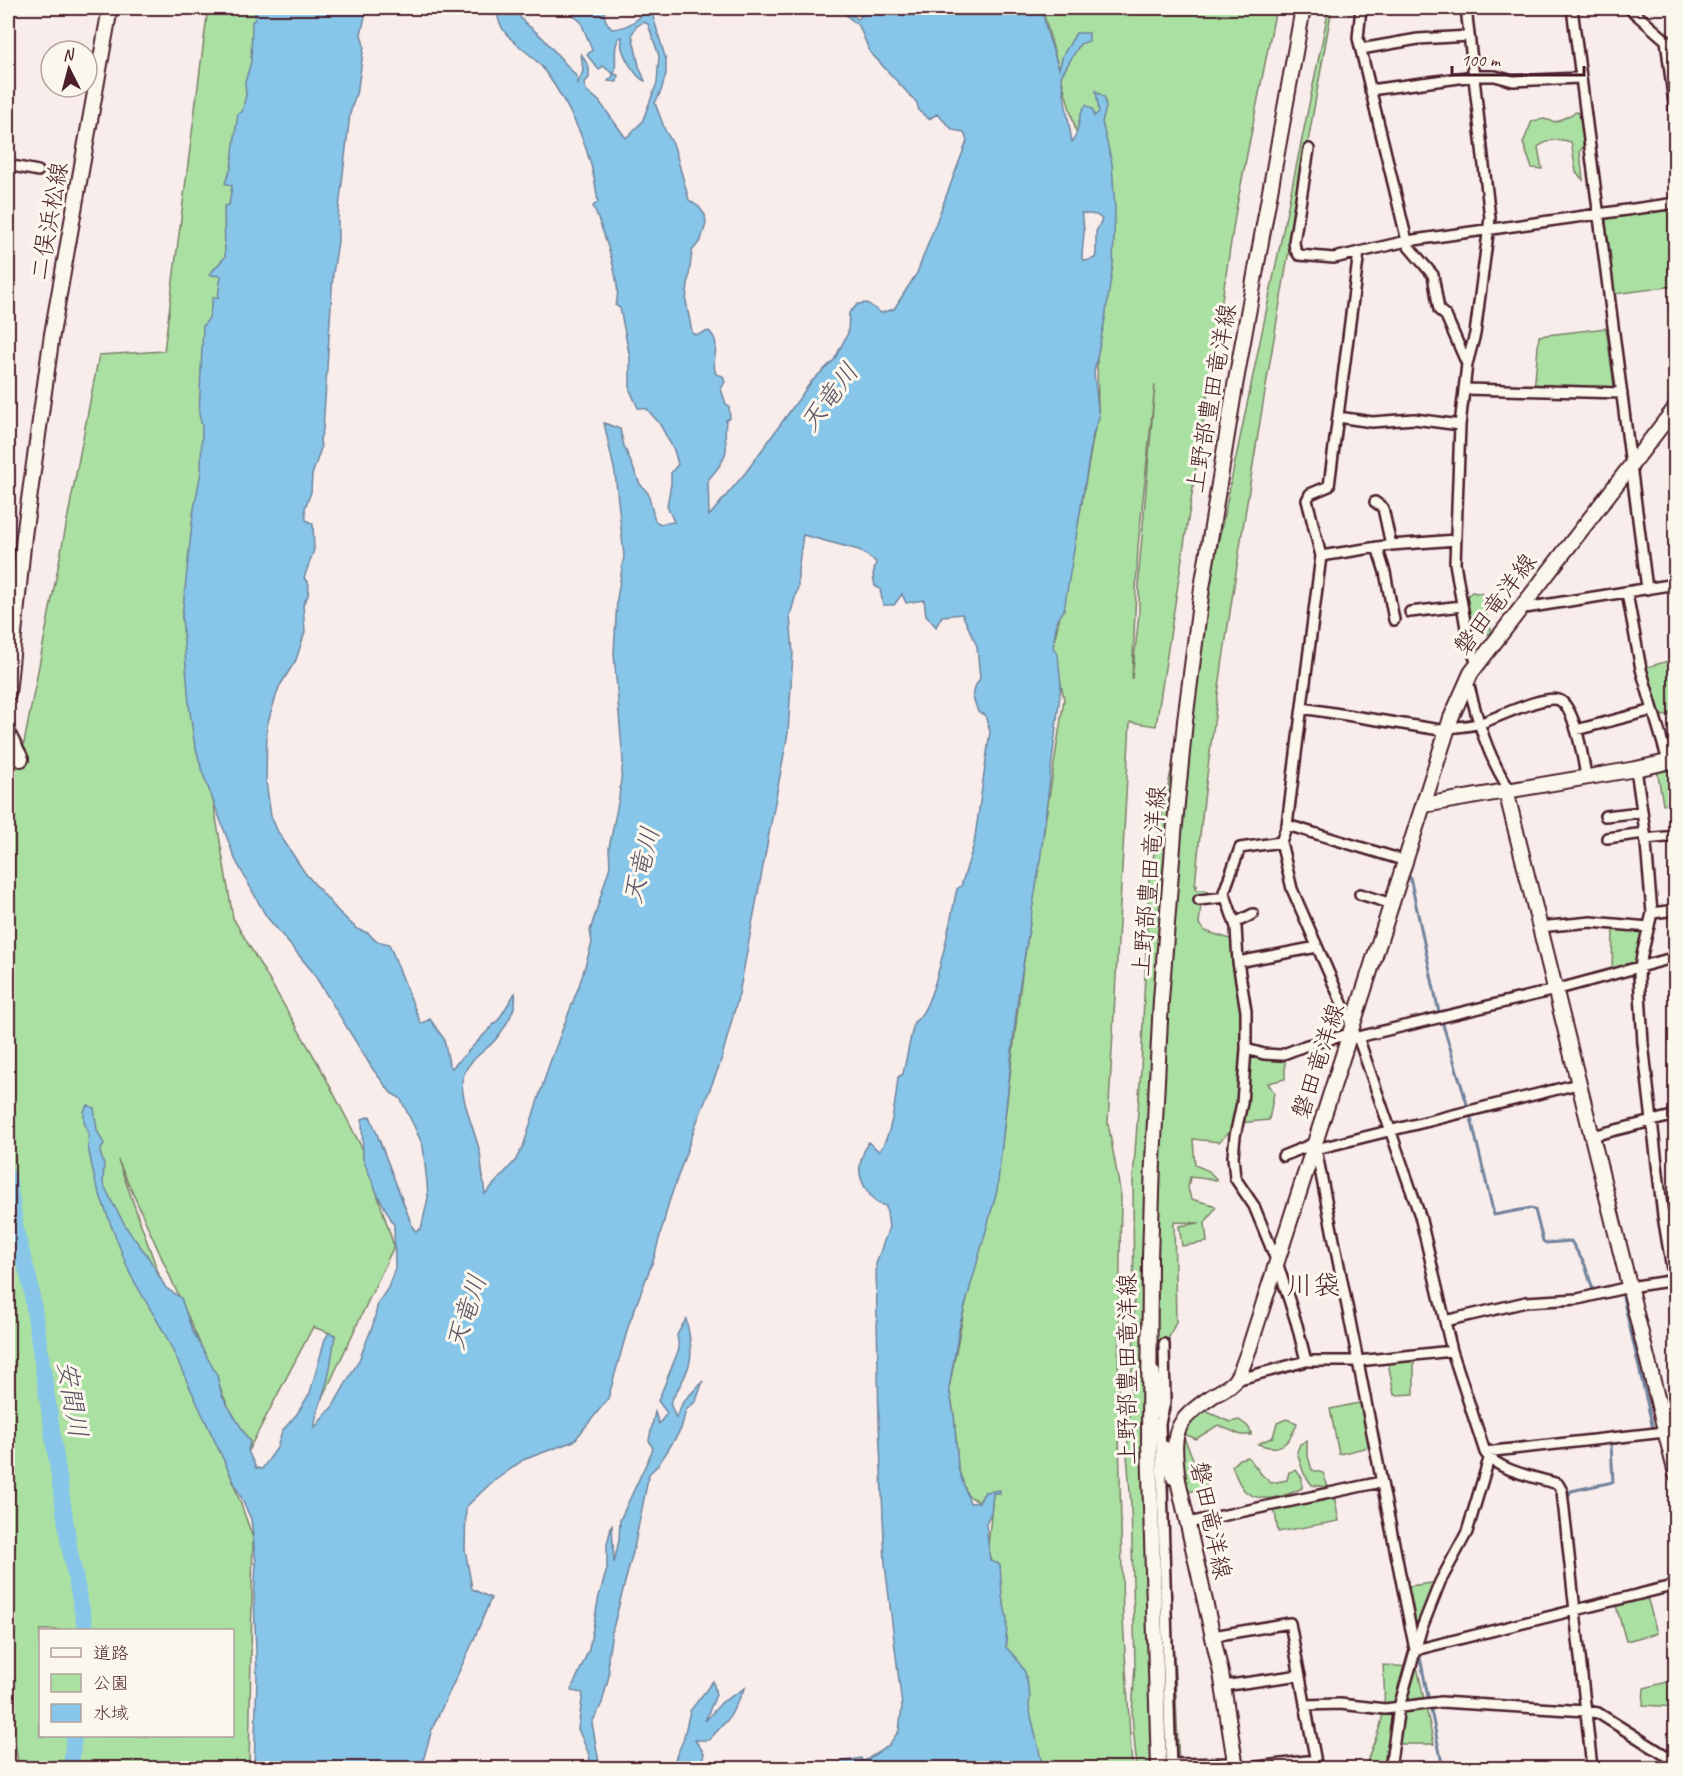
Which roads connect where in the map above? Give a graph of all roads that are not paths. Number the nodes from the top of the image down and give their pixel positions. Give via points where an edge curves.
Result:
1 (110, 8) edge
2 (1303, 8) edge
3 (1361, 8) edge
4 (1466, 8) edge
5 (1572, 8) edge
6 (1629, 8) edge
7 (1469, 36) junction
8 (1666, 40) junction
9 (1361, 49) junction
10 (1676, 49) edge
11 (1474, 76) junction
12 (1580, 78) junction
13 (1370, 90) junction
14 (1676, 120) edge
15 (1309, 149) dead end
16 (8, 165) edge
17 (38, 171) dead end
18 (1676, 203) edge
19 (1599, 214) junction
20 (1490, 228) junction
21 (1407, 241) junction
22 (1359, 252) junction
23 (1467, 364) junction
24 (1464, 388) junction
25 (1622, 393) junction
26 (1676, 407) edge
27 (1338, 417) junction
28 (1460, 425) junction
29 (1631, 465) junction
30 (1375, 502) dead end
31 (1456, 540) junction
32 (1391, 544) junction
33 (1377, 547) junction
34 (1321, 556) junction
35 (1676, 584) edge
36 (1647, 589) junction
37 (1628, 593) junction
38 (1462, 606) junction
39 (1519, 609) junction
40 (1410, 612) dead end
41 (1394, 620) dead end
42 (1478, 664) junction
43 (1467, 680) junction
44 (8, 694) edge
45 (1302, 708) junction
46 (1653, 710) junction
47 (1478, 723) junction
48 (1448, 729) junction
49 (1576, 730) junction
50 (8, 734) edge
51 (21, 759) dead end
52 (1672, 760) edge
53 (1636, 769) junction
54 (1586, 776) junction
55 (1508, 791) junction
56 (1424, 805) junction
57 (1642, 812) junction
58 (1605, 816) dead end
59 (1287, 825) junction
60 (1645, 836) junction
61 (1676, 836) edge
62 (1607, 838) dead end
63 (1281, 842) junction
64 (1406, 861) junction
65 (1360, 894) dead end
66 (1226, 897) junction
67 (1199, 900) dead end
68 (1392, 904) junction
69 (1676, 910) edge
70 (1652, 912) junction
71 (1253, 914) dead end
72 (1235, 923) junction
73 (1539, 927) junction
74 (1650, 927) junction
75 (1317, 947) junction
76 (1676, 957) edge
77 (1238, 962) junction
78 (1640, 966) junction
79 (1555, 990) junction
80 (1352, 1034) junction
81 (1246, 1049) junction
82 (1578, 1084) junction
83 (1676, 1115) edge
84 (1654, 1121) junction
85 (1389, 1131) junction
86 (1592, 1136) junction
87 (1315, 1146) junction
88 (1283, 1156) dead end
89 (1676, 1215) edge
90 (1664, 1216) junction
91 (1277, 1262) junction
92 (1675, 1280) edge
93 (1629, 1287) junction
94 (1445, 1321) junction
95 (1164, 1344) dead end
96 (1452, 1351) junction
97 (1149, 1357) junction
98 (1358, 1360) junction
99 (1306, 1361) junction
100 (1236, 1380) junction
101 (1160, 1423) junction
102 (1665, 1432) junction
103 (1487, 1455) junction
104 (1676, 1474) edge
105 (1178, 1480) junction
106 (1381, 1482) junction
107 (1188, 1523) junction
108 (1676, 1585) edge
109 (1576, 1610) junction
110 (1213, 1636) junction
111 (1415, 1650) junction
112 (1300, 1675) junction
113 (1223, 1686) junction
114 (1305, 1706) junction
115 (1399, 1707) junction
116 (1586, 1711) junction
117 (1676, 1762) edge
118 (1316, 1764) edge
119 (1235, 1766) edge
120 (1167, 1767) edge
121 (1248, 1768) edge
122 (1390, 1768) edge
123 (1592, 1768) edge

1 - 44 main road, 二俣浜松線 via 40,411
2 - 97 main road, 上野部豊田竜洋線 via 1229,420 1185,721 1152,1161
3 - 9 street
4 - 7 street
5 - 12 street
6 - 8 street
7 - 9 street via 1418,39
7 - 11 street
8 - 10 street
8 - 14 street
9 - 13 street
11 - 12 street via 1513,81
11 - 13 street
11 - 20 street
12 - 19 street
13 - 21 street
15 - 22 street via 1295,249 1299,255 1320,258
16 - 17 street
18 - 19 street
19 - 20 street
19 - 25 street
20 - 21 street
20 - 23 street
21 - 22 street
21 - 23 street via 1433,274 1439,310 1446,316
22 - 27 street
23 - 24 street
24 - 25 street
24 - 28 street
25 - 29 street
26 - 29 main road, 磐田竜洋線
27 - 28 street
27 - 34 street via 1329,486 1310,494 1307,500
28 - 31 street
29 - 36 street
29 - 39 main road, 磐田竜洋線
30 - 32 street via 1383,508
31 - 32 street
31 - 38 street via 1455,563
32 - 33 street
33 - 34 street
33 - 41 street
34 - 45 street
35 - 36 street
36 - 37 street
37 - 39 street
37 - 46 street via 1641,669
38 - 40 street
38 - 42 street via 1468,640
39 - 42 main road, 磐田竜洋線
42 - 43 main road, 磐田竜洋線
43 - 47 street
43 - 48 main road, 磐田竜洋線
45 - 48 street
45 - 59 street
46 - 49 street
46 - 52 street
47 - 48 street
47 - 49 street via 1541,700 1556,699 1563,702
47 - 55 street
48 - 56 main road, 磐田竜洋線
49 - 54 street
50 - 51 main road
52 - 53 main road
53 - 54 main road
53 - 57 street
54 - 55 main road
55 - 56 main road
55 - 73 main road
56 - 64 main road, 磐田竜洋線
57 - 58 street
57 - 60 street
59 - 63 street
59 - 64 street
60 - 61 street
60 - 62 street
60 - 70 street
63 - 66 street via 1240,848 1224,892
63 - 75 street via 1292,888
64 - 68 main road, 磐田竜洋線
65 - 68 street
66 - 67 street
66 - 72 street
68 - 80 main road, 磐田竜洋線
69 - 70 street
70 - 74 street
71 - 72 street
72 - 77 street
73 - 74 street via 1591,922
73 - 79 main road
74 - 78 street
75 - 77 street
75 - 80 street
76 - 78 street
77 - 81 street via 1246,1011
78 - 79 street
78 - 84 street via 1643,1043
79 - 80 street
79 - 82 main road
80 - 81 street via 1281,1055
80 - 85 street
80 - 87 main road, 磐田竜洋線
81 - 91 street via 1233,1156 1235,1178 1254,1206
82 - 85 street
82 - 86 main road
83 - 84 street
84 - 86 street
84 - 90 street
85 - 87 street
85 - 94 street via 1420,1216
86 - 93 main road
87 - 88 street
87 - 91 main road, 磐田竜洋線
87 - 98 street
89 - 90 street
90 - 92 street
91 - 99 street
91 - 100 main road, 磐田竜洋線
92 - 93 street
93 - 94 street via 1578,1299 1526,1302
93 - 102 main road
94 - 96 street
95 - 101 street via 1165,1403
96 - 98 street
96 - 103 street
97 - 101 street via 1155,1371
97 - 120 main road, 上野部豊田竜洋線 via 1149,1441
98 - 99 street
98 - 106 street
99 - 100 street
100 - 105 main road, 磐田竜洋線 via 1195,1407 1179,1426 1174,1449
101 - 105 street via 1172,1479
101 - 120 street
102 - 103 street
102 - 104 main road
103 - 109 street via 1501,1466 1558,1484
103 - 111 street via 1467,1532 1440,1582
105 - 107 main road, 磐田竜洋線
106 - 107 street
106 - 111 street
107 - 110 main road, 磐田竜洋線
108 - 109 street
109 - 111 street
109 - 116 street
110 - 112 street via 1290,1623
110 - 113 main road, 磐田竜洋線
111 - 115 street
112 - 113 street
112 - 114 street
113 - 119 main road, 磐田竜洋線
114 - 115 street
114 - 118 street
115 - 116 street via 1441,1702
115 - 122 street
116 - 117 street via 1598,1713
116 - 123 street
118 - 121 street
119 - 120 street

